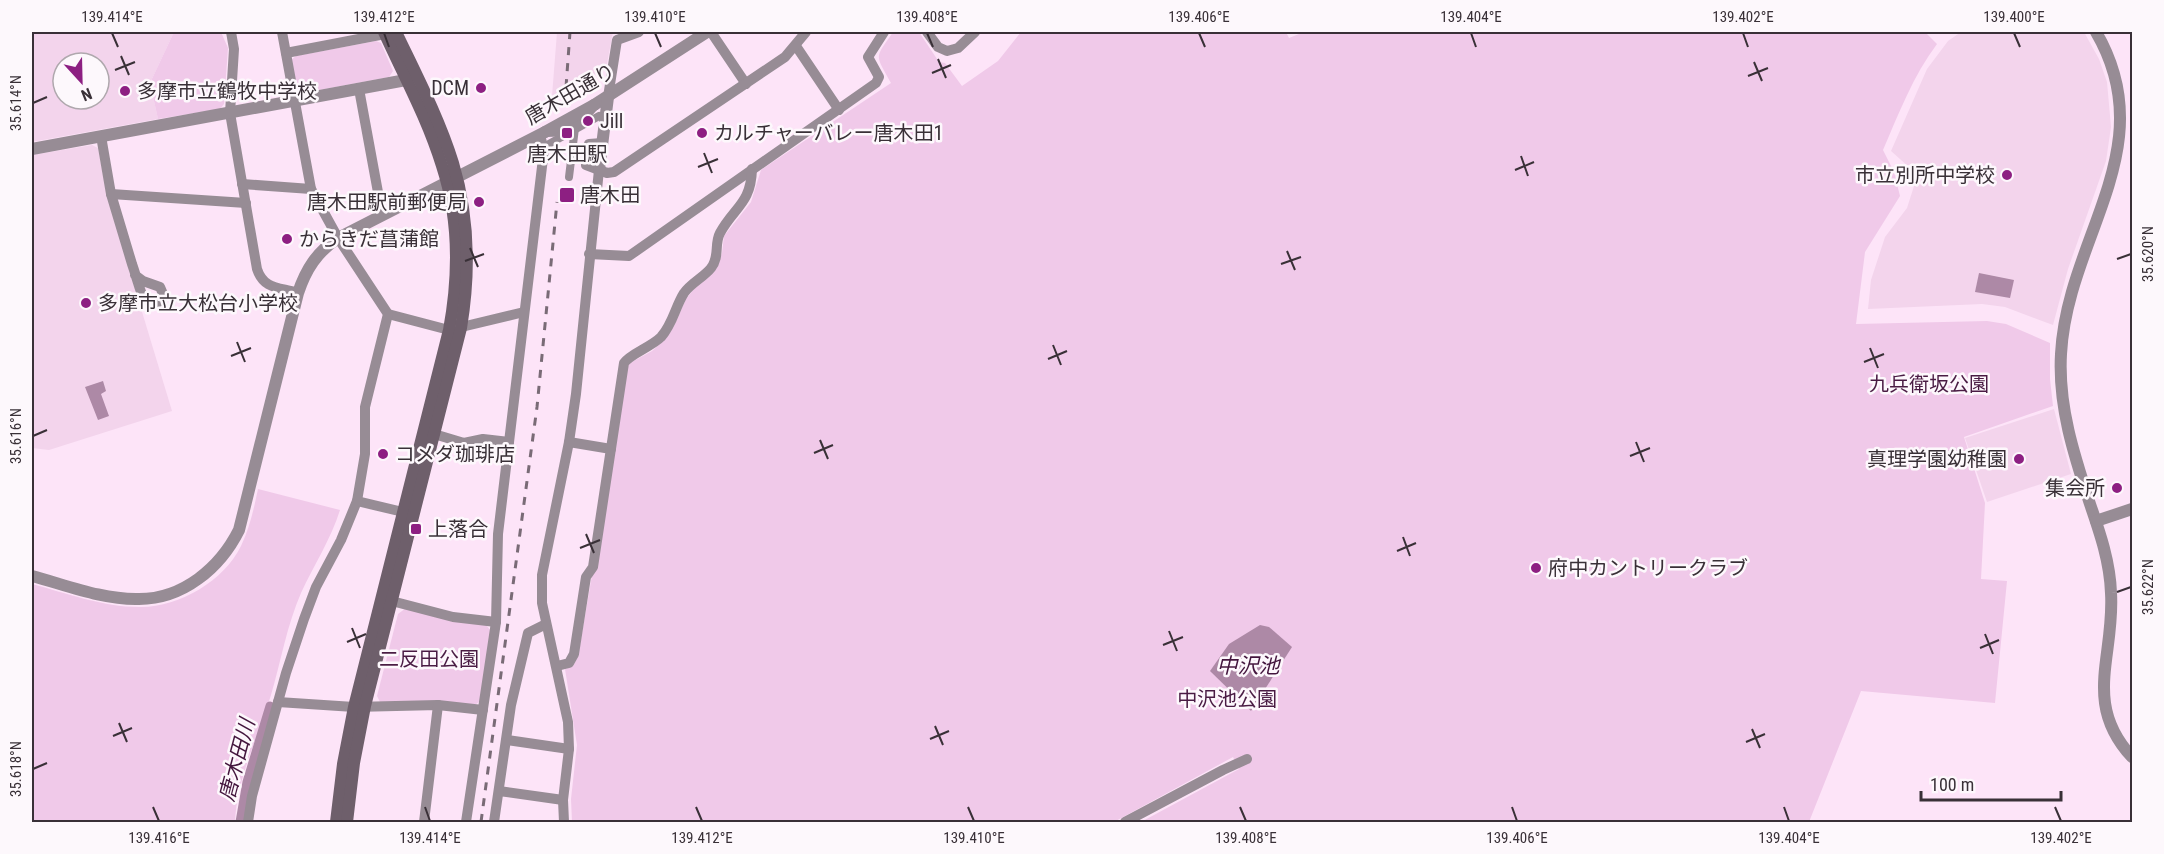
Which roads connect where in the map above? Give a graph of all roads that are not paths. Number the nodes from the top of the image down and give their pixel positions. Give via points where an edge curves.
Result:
1 (231, 32) edge
2 (282, 32) edge
3 (388, 32) edge
4 (639, 32) edge
5 (706, 32) edge
6 (711, 32) edge
7 (806, 32) edge
8 (884, 32) edge
9 (927, 32) edge
10 (975, 32) edge
11 (2096, 32) edge
12 (796, 46) junction
13 (286, 53) junction
14 (406, 80) junction
15 (746, 84) junction
16 (359, 89) junction
17 (294, 101) junction
18 (599, 108) junction
19 (839, 110) junction
20 (230, 113) junction
21 (575, 129) junction
22 (101, 136) junction
23 (544, 137) junction
24 (32, 149) edge
25 (752, 169) junction
26 (599, 170) junction
27 (569, 177) dead end
28 (452, 179) junction
29 (242, 184) junction
30 (311, 189) junction
31 (111, 194) junction
32 (246, 203) junction
33 (382, 214) junction
34 (339, 238) junction
35 (590, 254) junction
36 (135, 275) dead end
37 (298, 293) junction
38 (524, 312) junction
39 (388, 314) junction
40 (455, 329) junction
41 (434, 435) junction
42 (509, 442) junction
43 (569, 442) junction
44 (611, 448) junction
45 (357, 501) junction
46 (2133, 509) edge
47 (403, 512) junction
48 (2096, 521) junction
49 (32, 576) edge
50 (387, 599) junction
51 (496, 622) junction
52 (546, 624) junction
53 (557, 666) junction
54 (278, 702) junction
55 (438, 705) junction
56 (359, 706) junction
57 (483, 710) junction
58 (507, 740) junction
59 (569, 749) junction
60 (2133, 757) edge
61 (1247, 759) dead end
62 (499, 791) junction
63 (563, 800) junction
64 (248, 822) edge
65 (336, 822) edge
66 (347, 822) edge
67 (424, 822) edge
68 (466, 822) edge
69 (494, 822) edge
70 (564, 822) edge
71 (1125, 822) edge

1 - 20 street via 234,49
2 - 13 street
3 - 13 street
3 - 14 main road
3 - 28 main road via 440,127
4 - 18 street via 617,40
5 - 18 street, 唐木田通り
6 - 15 street
7 - 12 street
8 - 19 street via 868,57 879,76 876,83
9 - 10 street via 938,47 947,51 957,48
11 - 48 street via 2116,78 2122,106 2121,141 2072,290 2063,332 2061,371 2068,431
12 - 15 street
12 - 19 street
13 - 17 street
14 - 16 street
14 - 28 main road
15 - 26 street via 614,172
16 - 17 street
16 - 33 street
17 - 20 street
17 - 30 street
18 - 21 street
18 - 23 street, 唐木田通り, bridge
18 - 26 street
19 - 25 street
20 - 22 street
20 - 29 street
21 - 23 street
21 - 27 street
22 - 24 street
22 - 31 street
23 - 28 street, 唐木田通り
23 - 38 street
25 - 35 street via 629,256
25 - 44 street via 745,201 719,235 712,266 685,293 672,323 660,337 624,363
26 - 35 street
28 - 33 street, 唐木田通り
28 - 40 main road via 464,219 466,267 465,297
29 - 30 street
29 - 32 street
30 - 34 street
31 - 32 street
31 - 36 street
32 - 37 street via 260,279
33 - 34 street, 唐木田通り
34 - 37 street, 唐木田通り via 312,261
34 - 39 street
35 - 43 street via 583,345
37 - 49 street, 唐木田通り via 243,518 232,543 215,566 181,589 140,600
38 - 40 street
38 - 42 street
39 - 40 street
39 - 45 street via 365,407 365,454
40 - 41 main road
40 - 47 main road
41 - 42 street via 464,443 483,439
41 - 50 main road
42 - 51 street via 498,534
43 - 44 street
43 - 52 street via 542,575
44 - 53 street via 593,567 586,577 573,660
45 - 47 street
45 - 54 street via 310,602
46 - 48 street
47 - 50 main road
48 - 60 street via 2111,592 2103,700 2113,732
50 - 51 street via 453,617
50 - 56 main road
51 - 57 street
52 - 53 street
52 - 58 street via 528,633
53 - 59 street
54 - 56 street
54 - 64 street
55 - 56 street
55 - 57 street
55 - 67 street
56 - 65 main road via 343,764
56 - 66 main road
57 - 68 street
58 - 59 street
58 - 62 street
59 - 63 street
61 - 71 street
62 - 63 street
62 - 69 street
63 - 70 street

